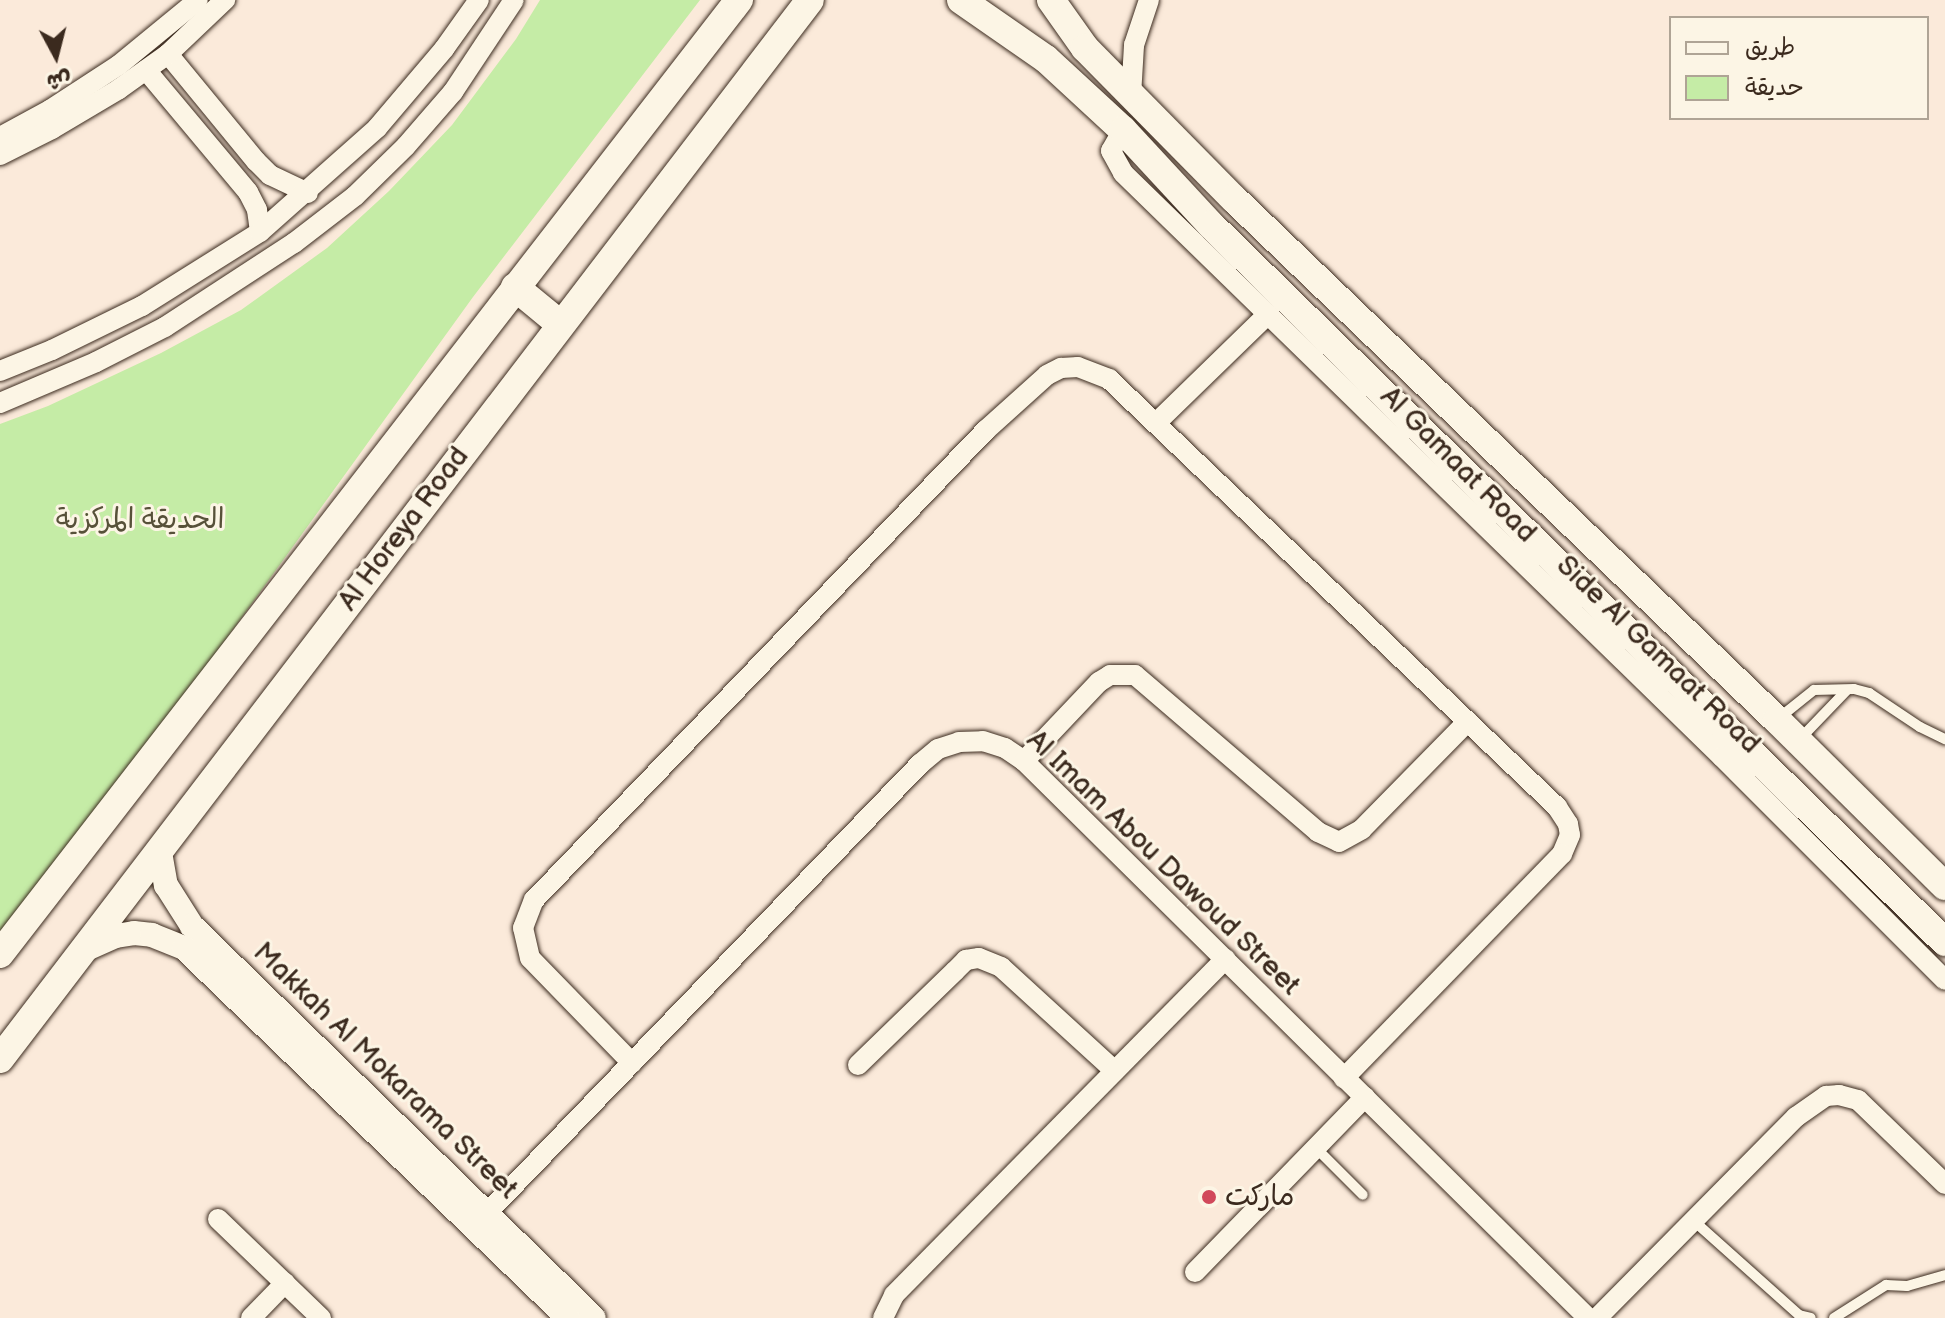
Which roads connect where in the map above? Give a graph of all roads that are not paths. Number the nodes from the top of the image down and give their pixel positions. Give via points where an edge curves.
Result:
1 (198, 0) edge
2 (225, 0) edge
3 (479, 0) edge
4 (514, 0) edge
5 (739, 0) edge
6 (961, 0) edge
7 (1051, 0) edge
8 (1149, 0) edge
9 (812, 2) edge
10 (168, 54) junction
11 (146, 70) junction
12 (1138, 103) junction
13 (1123, 130) junction
14 (0, 137) edge
15 (0, 155) edge
16 (308, 193) junction
17 (260, 232) junction
18 (515, 287) junction
19 (1277, 306) junction
20 (560, 324) junction
21 (0, 371) edge
22 (0, 403) edge
23 (1156, 423) junction
24 (1847, 690) junction
25 (1777, 720) junction
26 (1468, 721) junction
27 (1945, 739) edge
28 (1799, 740) junction
29 (1745, 748) junction
30 (1024, 761) junction
31 (160, 852) junction
32 (1945, 886) edge
33 (1945, 942) edge
34 (84, 950) junction
35 (0, 954) edge
36 (1225, 959) junction
37 (1945, 980) edge
38 (252, 997) junction
39 (0, 1059) edge
40 (632, 1063) junction
41 (858, 1065) dead end
42 (1115, 1071) junction
43 (1344, 1078) junction
44 (1365, 1097) junction
45 (1316, 1148) junction
46 (1945, 1184) edge
47 (1363, 1195) dead end
48 (487, 1213) junction
49 (218, 1219) dead end
50 (1695, 1222) junction
51 (1195, 1272) dead end
52 (1945, 1275) edge
53 (285, 1283) junction
54 (563, 1316) edge
55 (251, 1318) edge
56 (321, 1318) edge
57 (594, 1318) edge
58 (883, 1318) edge
59 (1588, 1318) edge
60 (1597, 1318) edge
61 (1811, 1318) edge
62 (1834, 1318) edge

1 - 14 street via 119,65
2 - 10 street
3 - 16 street via 412,90
4 - 22 street via 453,92 355,196 294,243 165,327
5 - 18 main road, Al Horeya Road
6 - 13 main road, Al Gamaat Road via 1046,59
7 - 12 main road, Al Gamaat Road via 1085,48
8 - 12 street via 1134,45
9 - 20 main road, Al Horeya Road
10 - 11 street
10 - 16 street via 270,175
11 - 15 street via 75,116
11 - 17 street via 248,192
12 - 13 main road
12 - 25 main road, Al Gamaat Road
13 - 19 main road, Al Gamaat Road
16 - 17 street
17 - 21 street via 142,306
18 - 20 main road
18 - 35 main road, Al Horeya Road
19 - 23 street
19 - 29 main road, Al Gamaat Road
19 - 37 street, Side Al Gamaat Road
20 - 31 main road, Al Horeya Road
23 - 26 street
23 - 40 street via 1095,370 1061,368 1033,385 534,900 523,928 530,958
24 - 25 lane via 1814,690
24 - 27 lane via 1869,693
24 - 28 lane
25 - 28 main road, Al Gamaat Road
25 - 29 main road
26 - 30 street via 1362,829 1339,842 1318,832 1135,675 1110,675 1099,682
26 - 43 street via 1564,815 1567,845
28 - 32 main road, Al Gamaat Road
29 - 33 main road, Al Gamaat Road
30 - 36 street, Al Imam Abou Dawoud Street
30 - 40 street, Al Imam Abou Dawoud Street via 983,741 938,749
31 - 34 main road, Al Horeya Road
31 - 38 street, Makkah Al Mokarama Street via 166,885 181,914
34 - 38 street, Makkah Al Mokarama Street via 134,933 168,940
34 - 39 main road, Al Horeya Road
36 - 42 street
36 - 43 street, Al Imam Abou Dawoud Street
38 - 48 street, Makkah Al Mokarama Street
38 - 54 street, Makkah Al Mokarama Street
40 - 48 street, Al Imam Abou Dawoud Street
41 - 42 street via 966,960 979,958 1001,967
42 - 58 street via 894,1295
43 - 44 street, Al Imam Abou Dawoud Street
44 - 45 street
44 - 59 street, Al Imam Abou Dawoud Street
45 - 47 lane
45 - 51 street
46 - 50 street via 1858,1100 1826,1096 1796,1117
48 - 57 street, Makkah Al Mokarama Street
49 - 53 street
50 - 60 street
50 - 61 lane via 1799,1315
52 - 62 lane via 1907,1286 1886,1285
53 - 55 street
53 - 56 street

